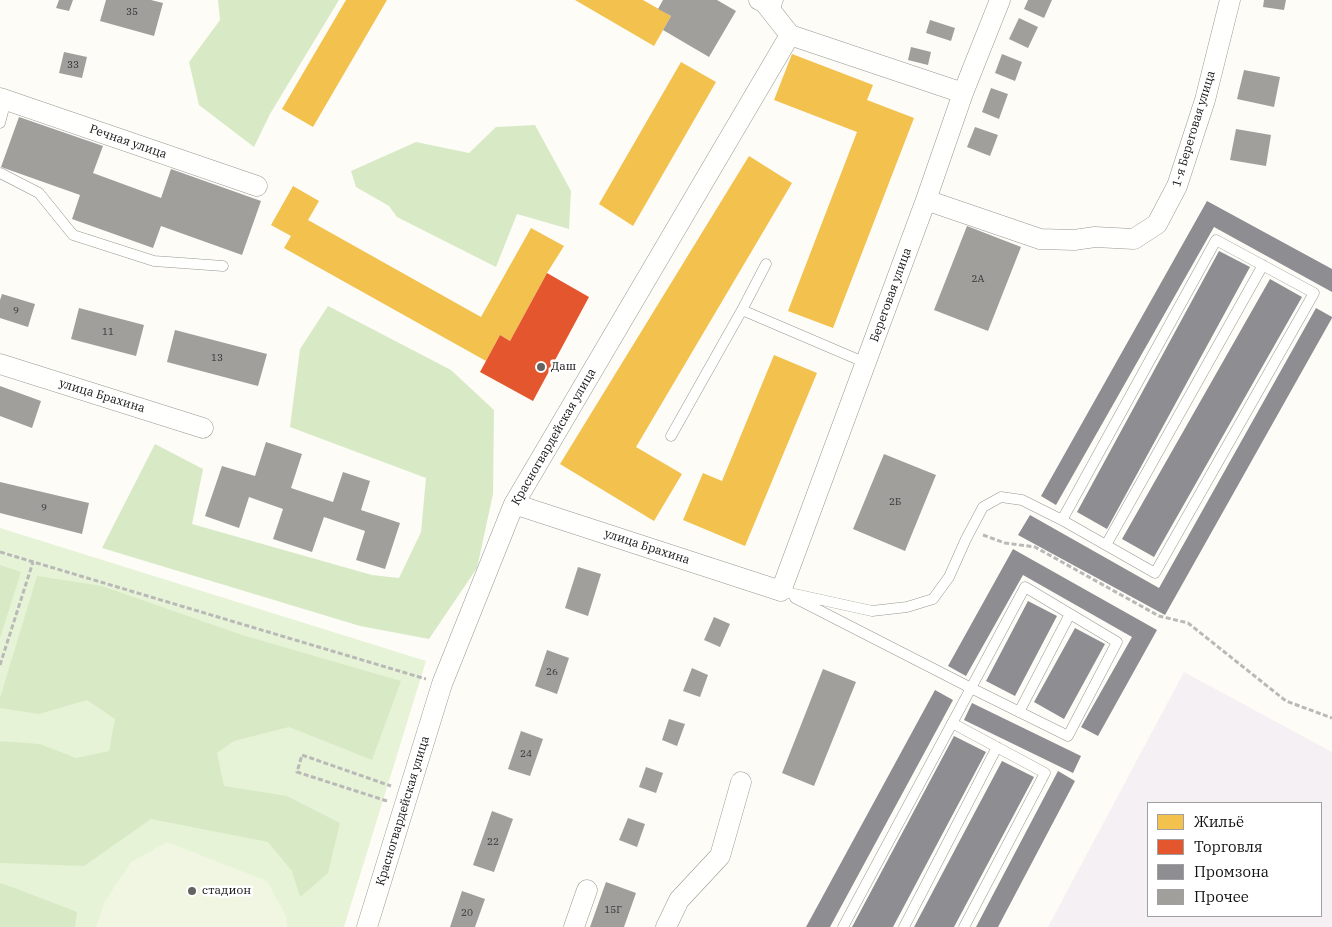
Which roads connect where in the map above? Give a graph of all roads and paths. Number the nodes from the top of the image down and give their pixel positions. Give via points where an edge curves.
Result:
1 (1000, 0) edge
2 (1230, 0) edge
3 (770, 5) edge
4 (790, 35) junction
5 (963, 93) junction
6 (3, 99) edge
7 (0, 123) edge
8 (0, 173) edge
9 (257, 186) dead end
10 (926, 200) junction
11 (766, 264) dead end
12 (1263, 265) junction
13 (223, 266) dead end
14 (742, 310) junction
15 (866, 363) junction
16 (0, 364) edge
17 (203, 428) dead end
18 (670, 436) dead end
19 (514, 504) junction
20 (1062, 520) junction
21 (971, 530) junction
22 (1106, 545) junction
23 (0, 552) edge
24 (33, 562) junction
25 (781, 591) junction
26 (1070, 614) junction
27 (0, 665) edge
28 (442, 684) junction
29 (971, 688) junction
30 (1019, 712) junction
31 (1332, 718) edge
32 (952, 723) junction
33 (997, 747) junction
34 (741, 782) dead end
35 (406, 800) junction
36 (587, 890) dead end
37 (367, 927) edge
38 (574, 927) edge
39 (666, 927) edge
40 (843, 927) edge
41 (904, 927) edge
42 (964, 927) edge

1 - 5 street, Береговая улица
2 - 10 street, 1-я Береговая улица via 1177,186 1157,224 1134,239 1040,238
3 - 4 street
4 - 5 street
4 - 19 street, Красногвардейская улица
5 - 10 street, Береговая улица
6 - 7 lane
6 - 9 street, Речная улица
8 - 13 lane via 40,194 73,235 154,261
10 - 15 street, Береговая улица
11 - 14 lane
12 - 20 lane via 1216,240
12 - 22 lane
12 - 22 lane via 1314,293 1155,573
14 - 15 lane
14 - 18 lane
15 - 25 street, Береговая улица
16 - 17 street, улица Брахина
19 - 25 street, улица Брахина
19 - 28 street, Красногвардейская улица
20 - 21 lane via 1022,500 1001,497 983,507
20 - 22 lane
21 - 25 lane via 949,577 933,599 872,612
21 - 31 path via 1005,543 1035,547 1159,616 1188,623 1286,701
23 - 24 path
24 - 27 path
24 - 28 path
25 - 29 lane
26 - 29 lane via 1024,587
26 - 30 lane
26 - 30 lane via 1117,642 1068,736
28 - 35 street, Красногвардейская улица
29 - 30 lane
29 - 32 lane
32 - 33 lane
32 - 40 lane
33 - 41 lane
33 - 42 lane via 1045,773
34 - 39 street via 720,856 679,900
35 - 35 path via 297,772 302,755
35 - 37 street, Красногвардейская улица
36 - 38 street

